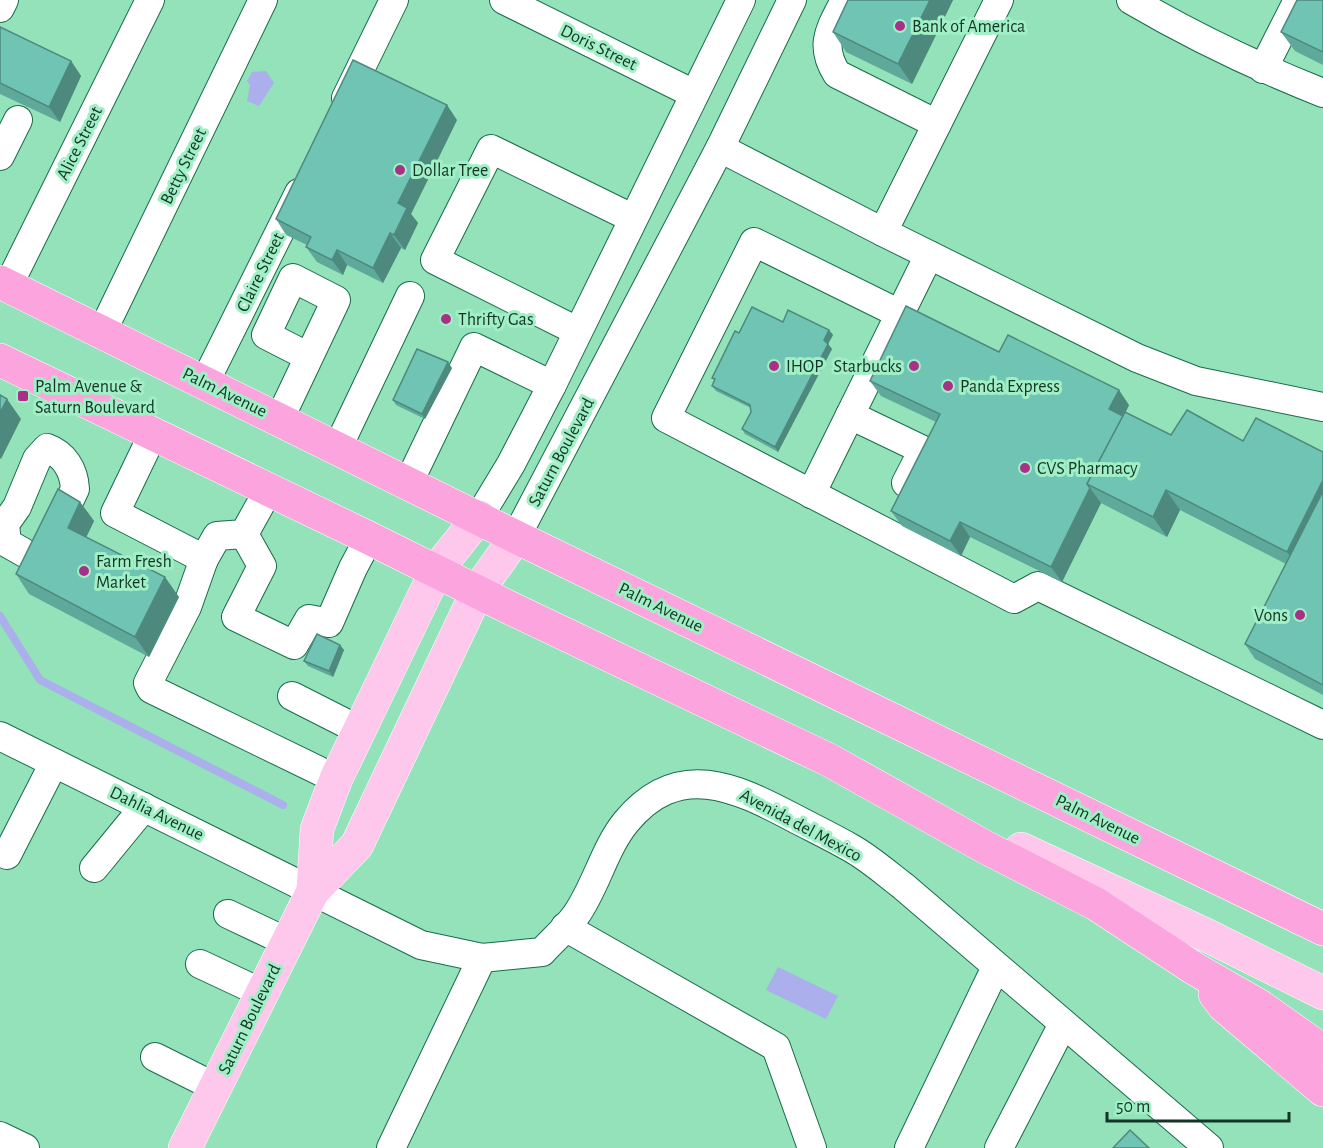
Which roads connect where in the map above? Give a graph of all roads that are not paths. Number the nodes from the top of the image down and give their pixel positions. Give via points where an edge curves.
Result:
1 (4, 0) edge
2 (150, 0) edge
3 (263, 0) edge
4 (394, 0) edge
5 (504, 0) edge
6 (741, 0) edge
7 (792, 0) edge
8 (845, 0) edge
9 (999, 0) edge
10 (1131, 0) edge
11 (1298, 0) edge
12 (0, 8) edge
13 (1263, 69) junction
14 (1323, 93) edge
15 (694, 94) junction
16 (336, 117) edge
17 (18, 120) dead end
18 (937, 124) junction
19 (720, 148) junction
20 (0, 156) edge
21 (310, 170) edge
22 (632, 218) junction
23 (883, 232) junction
24 (928, 255) junction
25 (4, 284) edge
26 (410, 296) dead end
27 (900, 314) junction
28 (577, 331) junction
29 (102, 332) junction
30 (309, 357) dead end
31 (0, 360) edge
32 (205, 382) junction
33 (552, 386) junction
34 (1323, 407) edge
35 (850, 415) junction
36 (280, 418) junction
37 (153, 434) junction
38 (338, 447) junction
39 (409, 482) junction
40 (269, 489) junction
41 (811, 494) junction
42 (479, 517) junction
43 (882, 531) junction
44 (244, 534) junction
45 (516, 537) junction
46 (369, 538) junction
47 (204, 559) junction
48 (436, 571) junction
49 (477, 592) junction
50 (292, 696) dead end
51 (1323, 724) edge
52 (360, 730) junction
53 (0, 736) edge
54 (829, 760) junction
55 (54, 763) junction
56 (336, 779) junction
57 (144, 807) junction
58 (7, 855) dead end
59 (94, 868) dead end
60 (313, 891) junction
61 (228, 914) dead end
62 (566, 927) junction
63 (1323, 929) edge
64 (287, 942) junction
65 (482, 958) junction
66 (200, 964) dead end
67 (996, 967) junction
68 (1195, 969) junction
69 (262, 993) junction
70 (1323, 993) edge
71 (1063, 1024) junction
72 (1323, 1051) edge
73 (155, 1057) dead end
74 (215, 1087) junction
75 (1323, 1090) edge
76 (0, 1136) edge
77 (25, 1148) edge
78 (185, 1148) edge
79 (392, 1148) edge
80 (812, 1148) edge
81 (909, 1148) edge
82 (999, 1148) edge
83 (1209, 1148) edge

1 - 12 street
2 - 25 street, Alice Street
3 - 29 street, Betty Street
4 - 16 street
5 - 15 street, Doris Street
6 - 15 street, Saturn Boulevard
7 - 19 street, Saturn Boulevard
8 - 18 street via 828,35 828,60 837,75
9 - 18 street
10 - 13 street
11 - 13 street
13 - 14 street
15 - 22 street, Saturn Boulevard
17 - 20 street
18 - 23 street
19 - 23 street
19 - 45 street, Saturn Boulevard
21 - 32 street, Claire Street
22 - 28 street, Saturn Boulevard
22 - 28 street via 491,149 435,260
23 - 24 street
24 - 27 street
24 - 34 street via 1137,358 1196,381
25 - 29 highway, Palm Avenue
26 - 38 street
27 - 35 street
27 - 41 street via 754,242 666,418
28 - 33 street, Saturn Boulevard
29 - 32 highway, Palm Avenue
30 - 36 street
31 - 37 highway
32 - 36 highway, Palm Avenue
33 - 39 street via 474,347
33 - 42 street, Saturn Boulevard
35 - 41 street
35 - 43 street via 923,450
36 - 38 highway, Palm Avenue
37 - 40 highway
37 - 47 street via 115,513
38 - 39 highway, Palm Avenue
39 - 42 highway, Palm Avenue
40 - 44 street
40 - 46 highway
41 - 43 street
42 - 45 highway, Palm Avenue
42 - 48 main road, Saturn Boulevard
43 - 51 street via 1014,599 1038,586
44 - 46 street via 262,566 236,617 294,645 309,619 329,623
44 - 47 street via 217,536
45 - 49 main road, Saturn Boulevard
45 - 63 highway, Palm Avenue
46 - 48 highway
47 - 56 street via 187,607 148,683 151,689
48 - 49 highway
48 - 52 main road, Saturn Boulevard
49 - 54 highway
49 - 60 main road, Saturn Boulevard via 357,845
50 - 52 street
52 - 56 main road, Saturn Boulevard
53 - 55 street, Dahlia Avenue
54 - 68 highway via 985,848 1096,904
54 - 70 main road
55 - 57 street, Dahlia Avenue
55 - 58 street
56 - 60 main road, Saturn Boulevard via 317,829
57 - 59 street
57 - 60 street, Dahlia Avenue
60 - 64 main road, Saturn Boulevard
60 - 65 street, Avenida del Mexico via 421,945
61 - 64 street
62 - 65 street, Avenida del Mexico via 542,952
62 - 67 street, Avenida del Mexico via 577,915 624,825 636,811 664,792 712,785 751,796 853,849 903,886
62 - 80 street via 776,1047
64 - 69 main road, Saturn Boulevard
65 - 79 street
66 - 69 street
67 - 71 street, Avenida del Mexico
67 - 81 street
68 - 72 highway via 1258,1005
68 - 75 highway via 1224,1006
69 - 74 main road, Saturn Boulevard
71 - 82 street
71 - 83 street, Avenida del Mexico
73 - 74 street
74 - 78 main road, Saturn Boulevard
76 - 77 street

